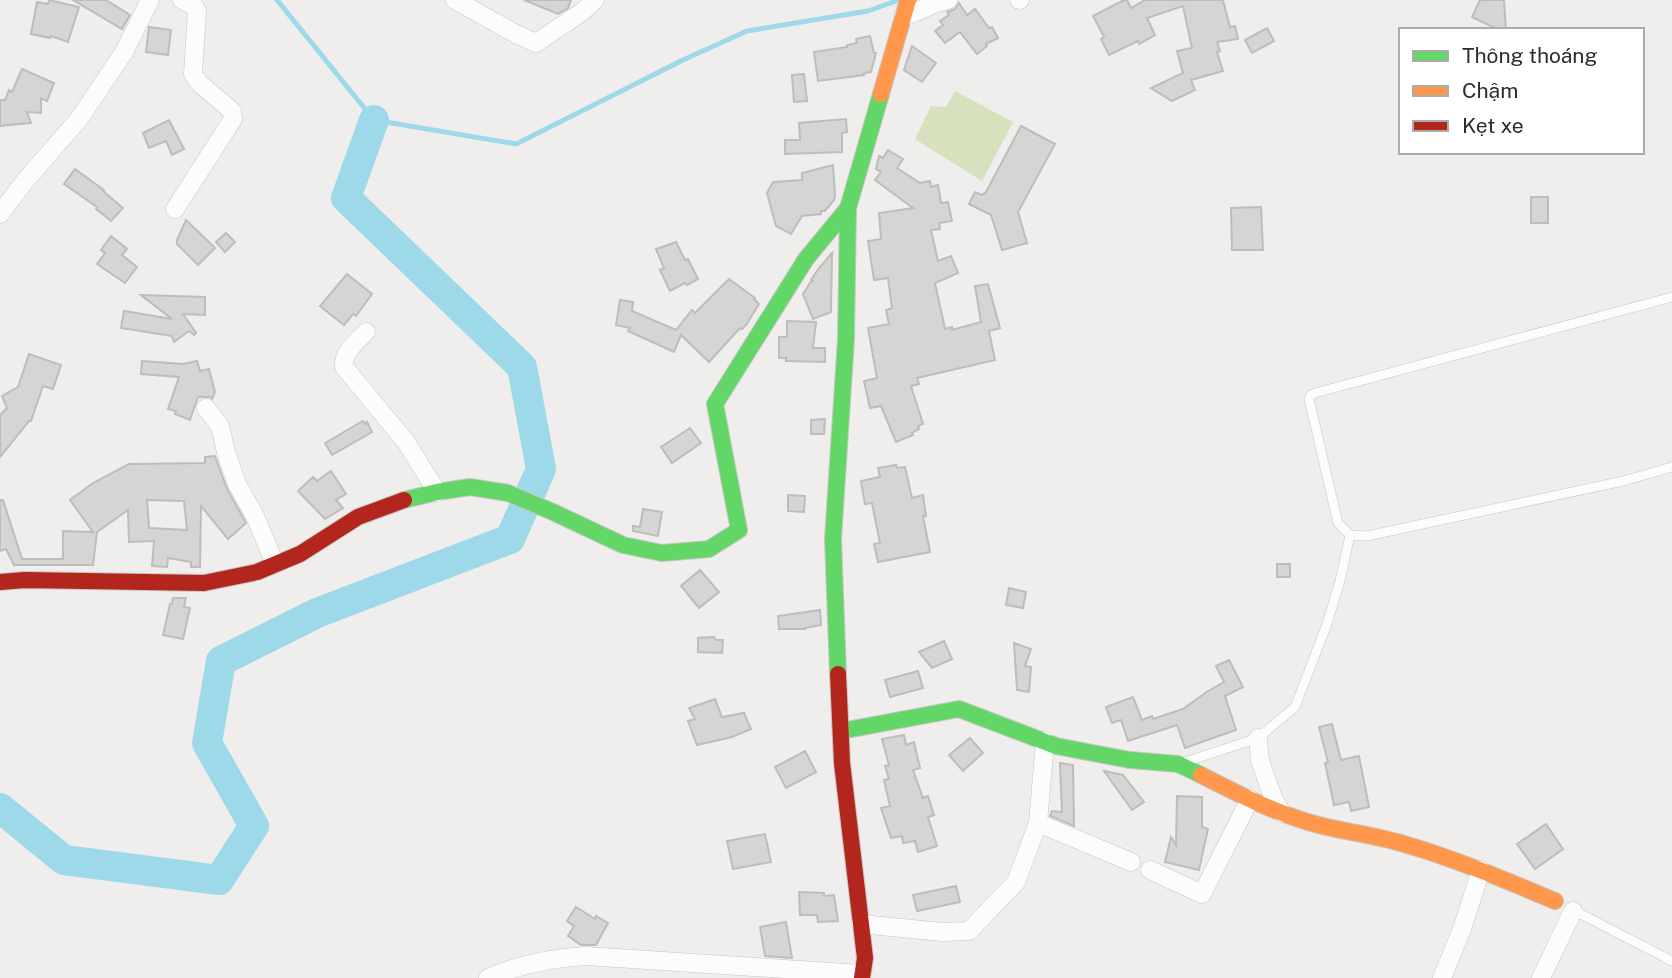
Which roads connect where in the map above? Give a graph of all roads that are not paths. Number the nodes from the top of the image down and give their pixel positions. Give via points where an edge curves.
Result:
1 (182, 0) edge
2 (455, 0) edge
3 (595, 0) edge
4 (948, 0) edge
5 (144, 2) edge
6 (906, 9) edge
7 (848, 208) junction
8 (175, 209) dead end
9 (0, 214) edge
10 (1672, 297) edge
11 (366, 332) dead end
12 (206, 408) dead end
13 (1672, 467) edge
14 (438, 492) junction
15 (1350, 534) junction
16 (275, 564) junction
17 (0, 582) edge
18 (841, 730) junction
19 (1258, 738) junction
20 (1045, 741) junction
21 (1178, 764) junction
22 (1250, 799) junction
23 (1282, 813) junction
24 (1038, 823) junction
25 (1131, 862) dead end
26 (1150, 870) dead end
27 (1481, 870) junction
28 (1555, 901) joint
29 (1573, 911) junction
30 (861, 924) junction
31 (1672, 961) edge
32 (862, 976) edge
33 (488, 978) edge
34 (1442, 978) edge
35 (1541, 978) edge

1 - 8 street via 197,11 193,74 232,111 233,119
2 - 3 street via 536,43
4 - 6 street via 916,13
5 - 9 street via 124,52 79,119
6 - 7 street
7 - 14 street via 806,259 715,404 739,530 709,549 662,553 624,545 508,493 470,487
7 - 18 street via 846,339 833,539
10 - 15 lane via 1311,395 1338,523
11 - 14 street via 347,353 344,367 406,442
12 - 16 street via 220,426 237,484
13 - 15 lane via 1367,536
14 - 16 street via 358,517 300,554
15 - 19 lane via 1328,624 1295,707
16 - 17 street via 204,583
18 - 20 street via 959,709
18 - 30 street
19 - 21 lane
19 - 23 street via 1260,761
20 - 21 street via 1130,760
20 - 24 street
21 - 22 street
22 - 23 street
22 - 26 street via 1202,894
23 - 27 street
24 - 25 street
24 - 30 street via 1016,883 969,931
27 - 28 street
27 - 34 street
28 - 29 lane
29 - 31 lane
29 - 35 street
30 - 32 street
32 - 33 street via 586,956 542,960

